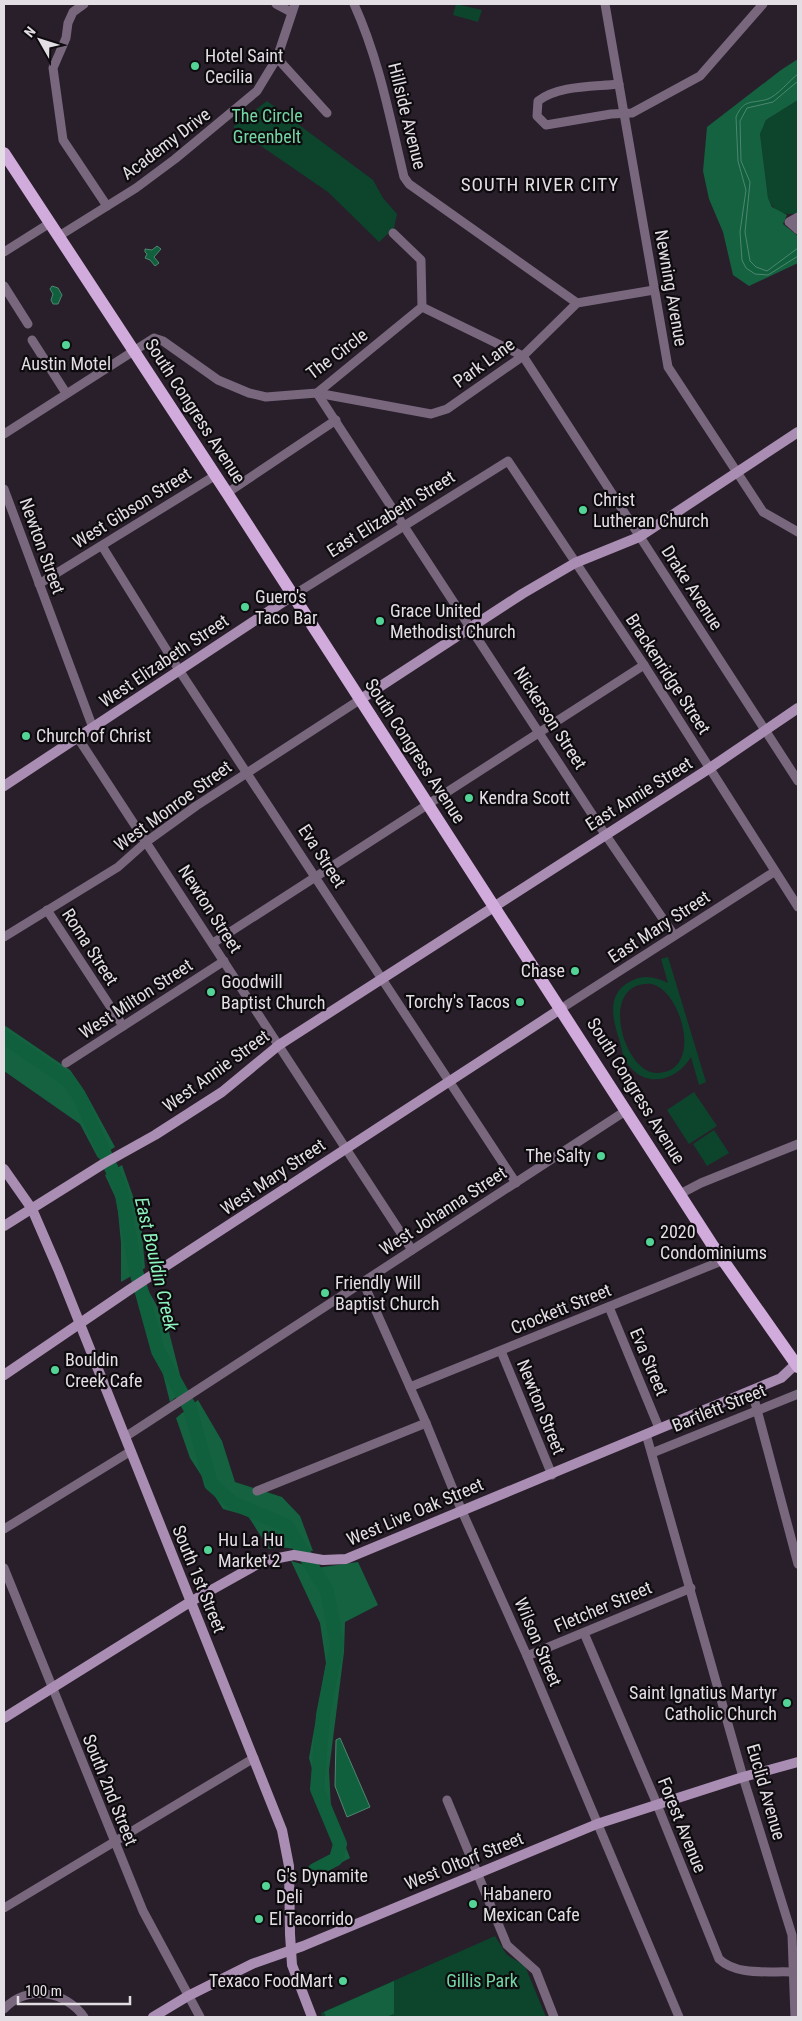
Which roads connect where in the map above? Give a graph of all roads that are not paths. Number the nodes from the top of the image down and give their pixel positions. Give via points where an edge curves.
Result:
1 (84, 4) edge
2 (276, 4) edge
3 (354, 4) edge
4 (605, 4) edge
5 (761, 5) edge
6 (293, 8) edge
7 (278, 58) junction
8 (619, 84) junction
9 (327, 113) dead end
10 (624, 113) junction
11 (4, 154) edge
12 (107, 206) junction
13 (798, 217) edge
14 (50, 223) junction
15 (798, 230) edge
16 (393, 233) dead end
17 (59, 236) junction
18 (4, 252) edge
19 (4, 286) edge
20 (654, 290) junction
21 (577, 303) junction
22 (422, 307) junction
23 (28, 324) dead end
24 (32, 340) dead end
25 (133, 350) junction
26 (523, 356) junction
27 (317, 392) junction
28 (66, 393) junction
29 (336, 420) junction
30 (798, 432) edge
31 (4, 434) edge
32 (508, 461) joint
33 (736, 472) junction
34 (216, 475) junction
35 (4, 489) edge
36 (227, 492) junction
37 (404, 524) junction
38 (798, 532) edge
39 (639, 537) junction
40 (102, 546) junction
41 (575, 563) junction
42 (39, 584) junction
43 (292, 596) junction
44 (472, 627) junction
45 (644, 664) junction
46 (179, 670) junction
47 (361, 699) junction
48 (798, 708) edge
49 (93, 728) junction
50 (765, 730) junction
51 (539, 732) junction
52 (78, 738) junction
53 (710, 768) junction
54 (247, 772) junction
55 (798, 781) edge
56 (4, 786) edge
57 (429, 803) junction
58 (605, 834) junction
59 (146, 842) junction
60 (774, 872) junction
61 (316, 876) junction
62 (495, 905) junction
63 (798, 907) edge
64 (47, 910) junction
65 (674, 935) junction
66 (4, 937) edge
67 (213, 943) junction
68 (224, 962) junction
69 (382, 978) junction
70 (562, 1008) junction
71 (123, 1026) junction
72 (279, 1045) junction
73 (66, 1063) dead end
74 (449, 1082) junction
75 (627, 1110) junction
76 (798, 1144) edge
77 (345, 1148) junction
78 (4, 1169) edge
79 (516, 1182) junction
80 (680, 1194) junction
81 (32, 1209) junction
82 (4, 1226) edge
83 (412, 1250) junction
84 (724, 1260) junction
85 (363, 1282) junction
86 (608, 1307) junction
87 (80, 1323) junction
88 (501, 1351) junction
89 (797, 1364) edge
90 (4, 1375) edge
91 (410, 1387) junction
92 (752, 1391) junction
93 (798, 1394) edge
94 (758, 1410) junction
95 (426, 1423) junction
96 (660, 1428) junction
97 (646, 1434) junction
98 (125, 1437) junction
99 (131, 1451) junction
100 (652, 1453) junction
101 (552, 1475) junction
102 (258, 1491) dead end
103 (461, 1510) junction
104 (4, 1529) edge
105 (798, 1564) edge
106 (4, 1568) edge
107 (691, 1588) junction
108 (190, 1602) junction
109 (584, 1633) junction
110 (527, 1656) junction
111 (52, 1688) junction
112 (4, 1718) edge
113 (254, 1758) junction
114 (798, 1762) edge
115 (743, 1777) junction
116 (447, 1800) dead end
117 (657, 1804) junction
118 (597, 1824) junction
119 (114, 1841) junction
120 (477, 1872) junction
121 (4, 1908) edge
122 (290, 1950) junction
123 (792, 1972) junction
124 (188, 1996) junction
125 (4, 2006) edge
126 (84, 2017) edge
127 (153, 2017) edge
128 (200, 2017) edge
129 (312, 2017) edge
130 (554, 2017) edge
131 (679, 2017) edge
132 (795, 2017) edge

1 - 12 street via 73,12 66,38 52,68 63,140
2 - 6 street
3 - 21 street, Hillside Avenue via 381,76 404,177
4 - 8 street, Newning Avenue
5 - 10 street via 700,76 632,113
6 - 7 street, Academy Drive
7 - 9 street
7 - 12 street, Academy Drive via 257,91 234,113
8 - 10 street, Newning Avenue
8 - 10 street via 546,95 538,101 536,116 546,125
10 - 20 street, Newning Avenue
11 - 14 main road, South Congress Avenue
12 - 17 street, Academy Drive
13 - 15 street via 789,222
14 - 17 main road, South Congress Avenue
14 - 18 street
16 - 22 street via 421,260
17 - 25 main road, South Congress Avenue
19 - 23 street
20 - 21 street
20 - 33 street, Newning Avenue via 668,367
21 - 26 street, Park Lane
22 - 26 street
22 - 27 street, The Circle
24 - 28 street
25 - 27 street, The Circle via 149,339 158,338 218,380 249,393 266,397
25 - 28 street
25 - 34 main road, South Congress Avenue
26 - 27 street, Park Lane via 447,409 431,414
26 - 39 street, Drake Avenue
27 - 29 street, Nickerson Street
28 - 31 street
29 - 36 street
29 - 37 street, Nickerson Street
30 - 33 street
32 - 37 street, East Elizabeth Street
32 - 41 street, Brackenridge Street
33 - 38 street, Newning Avenue via 763,512
33 - 39 street
34 - 36 main road, South Congress Avenue
34 - 40 street, West Gibson Street
35 - 42 street, Newton Street
36 - 43 main road, South Congress Avenue
37 - 43 street, East Elizabeth Street
37 - 44 street, Nickerson Street
39 - 41 street
39 - 50 street, Drake Avenue
40 - 42 street, West Gibson Street
40 - 46 street, Eva Street
41 - 44 street
41 - 45 street, Brackenridge Street
42 - 49 street, Newton Street
43 - 46 street, West Elizabeth Street
43 - 47 main road, South Congress Avenue
44 - 47 street
44 - 51 street, Nickerson Street
45 - 51 street
45 - 53 street, Brackenridge Street
46 - 49 street, West Elizabeth Street
46 - 54 street, Eva Street
47 - 54 street, West Monroe Street
47 - 57 main road, South Congress Avenue
48 - 50 street, East Annie Street
49 - 52 street, West Elizabeth Street
50 - 53 street, East Annie Street
50 - 55 street, Drake Avenue
51 - 57 street
51 - 58 street, Nickerson Street
52 - 56 street, West Elizabeth Street
52 - 59 street, Newton Street
53 - 58 street, East Annie Street
53 - 60 street, Brackenridge Street
54 - 59 street, West Monroe Street
54 - 61 street, Eva Street
57 - 61 street
57 - 62 main road, South Congress Avenue
58 - 62 street, East Annie Street
58 - 65 street, Nickerson Street
59 - 64 street, West Monroe Street via 118,866
59 - 67 street, Newton Street
60 - 63 street, Brackenridge Street
60 - 65 street, East Mary Street
61 - 67 street
61 - 69 street, Eva Street
62 - 69 street, West Annie Street
62 - 70 main road, South Congress Avenue
64 - 66 street, West Monroe Street
64 - 71 street, Roma Street
65 - 70 street, East Mary Street
67 - 68 street, Newton Street
68 - 71 street, West Milton Street
68 - 72 street, Newton Street
69 - 72 street, West Annie Street
69 - 74 street, Eva Street
70 - 74 street, West Mary Street
70 - 75 main road, South Congress Avenue
71 - 73 street, West Milton Street
72 - 77 street, Newton Street
72 - 81 street, West Annie Street via 222,1092
74 - 77 street, West Mary Street
74 - 79 street, Eva Street
75 - 79 street, West Johanna Street
75 - 80 main road, South Congress Avenue
76 - 80 street
77 - 83 street, Newton Street
77 - 87 street, West Mary Street
78 - 81 street, South 1st Street
79 - 83 street, West Johanna Street
80 - 84 main road, South Congress Avenue
81 - 82 street, West Annie Street
81 - 87 street, South 1st Street
83 - 85 street, West Johanna Street
84 - 86 street, Crockett Street
84 - 89 main road, South Congress Avenue
85 - 91 street, Wilson Street
85 - 98 street, West Johanna Street
86 - 88 street, Crockett Street
86 - 96 street, Eva Street
87 - 90 street, West Mary Street
87 - 98 street, South 1st Street
88 - 91 street, Crockett Street
88 - 101 street, Newton Street
89 - 92 street, West Live Oak Street via 781,1378
91 - 95 street, Wilson Street
92 - 94 street
92 - 96 street, West Live Oak Street
93 - 94 street, Bartlett Street
94 - 100 street, Bartlett Street
94 - 105 street
95 - 102 street
95 - 103 street, Wilson Street
96 - 97 street, West Live Oak Street
97 - 100 street, Euclid Avenue
97 - 101 street, West Live Oak Street
98 - 99 street, South 1st Street
99 - 104 street
99 - 108 street, South 1st Street
100 - 107 street, Euclid Avenue
101 - 103 street, West Live Oak Street
103 - 108 street, West Live Oak Street via 346,1559 323,1560 294,1555 263,1561
103 - 110 street, Wilson Street
106 - 111 street, South 2nd Street
107 - 109 street, Fletcher Street
107 - 115 street, Euclid Avenue
108 - 111 street, West Live Oak Street
108 - 113 street, South 1st Street
109 - 110 street, Fletcher Street
109 - 117 street, Forest Avenue
110 - 118 street, Wilson Street
111 - 112 street, West Live Oak Street
111 - 119 street, South 2nd Street
113 - 119 street
113 - 122 street, South 1st Street via 286,1846
114 - 115 street, West Oltorf Street
115 - 117 street, West Oltorf Street
115 - 123 street, Euclid Avenue via 792,1935
116 - 120 street
117 - 118 street, West Oltorf Street
117 - 123 street, Forest Avenue via 719,1959 737,1970
118 - 120 street, West Oltorf Street
118 - 131 street, Wilson Street
119 - 121 street
119 - 124 street, South 2nd Street via 143,1911
120 - 122 street, West Oltorf Street
120 - 130 street via 507,1945 536,1971
122 - 124 street, West Oltorf Street via 229,1974
122 - 129 street, South 1st Street via 297,1980
123 - 132 street, Euclid Avenue
124 - 127 street, West Oltorf Street
124 - 128 street, South 2nd Street
125 - 126 street via 22,1997 52,1994 76,2006

